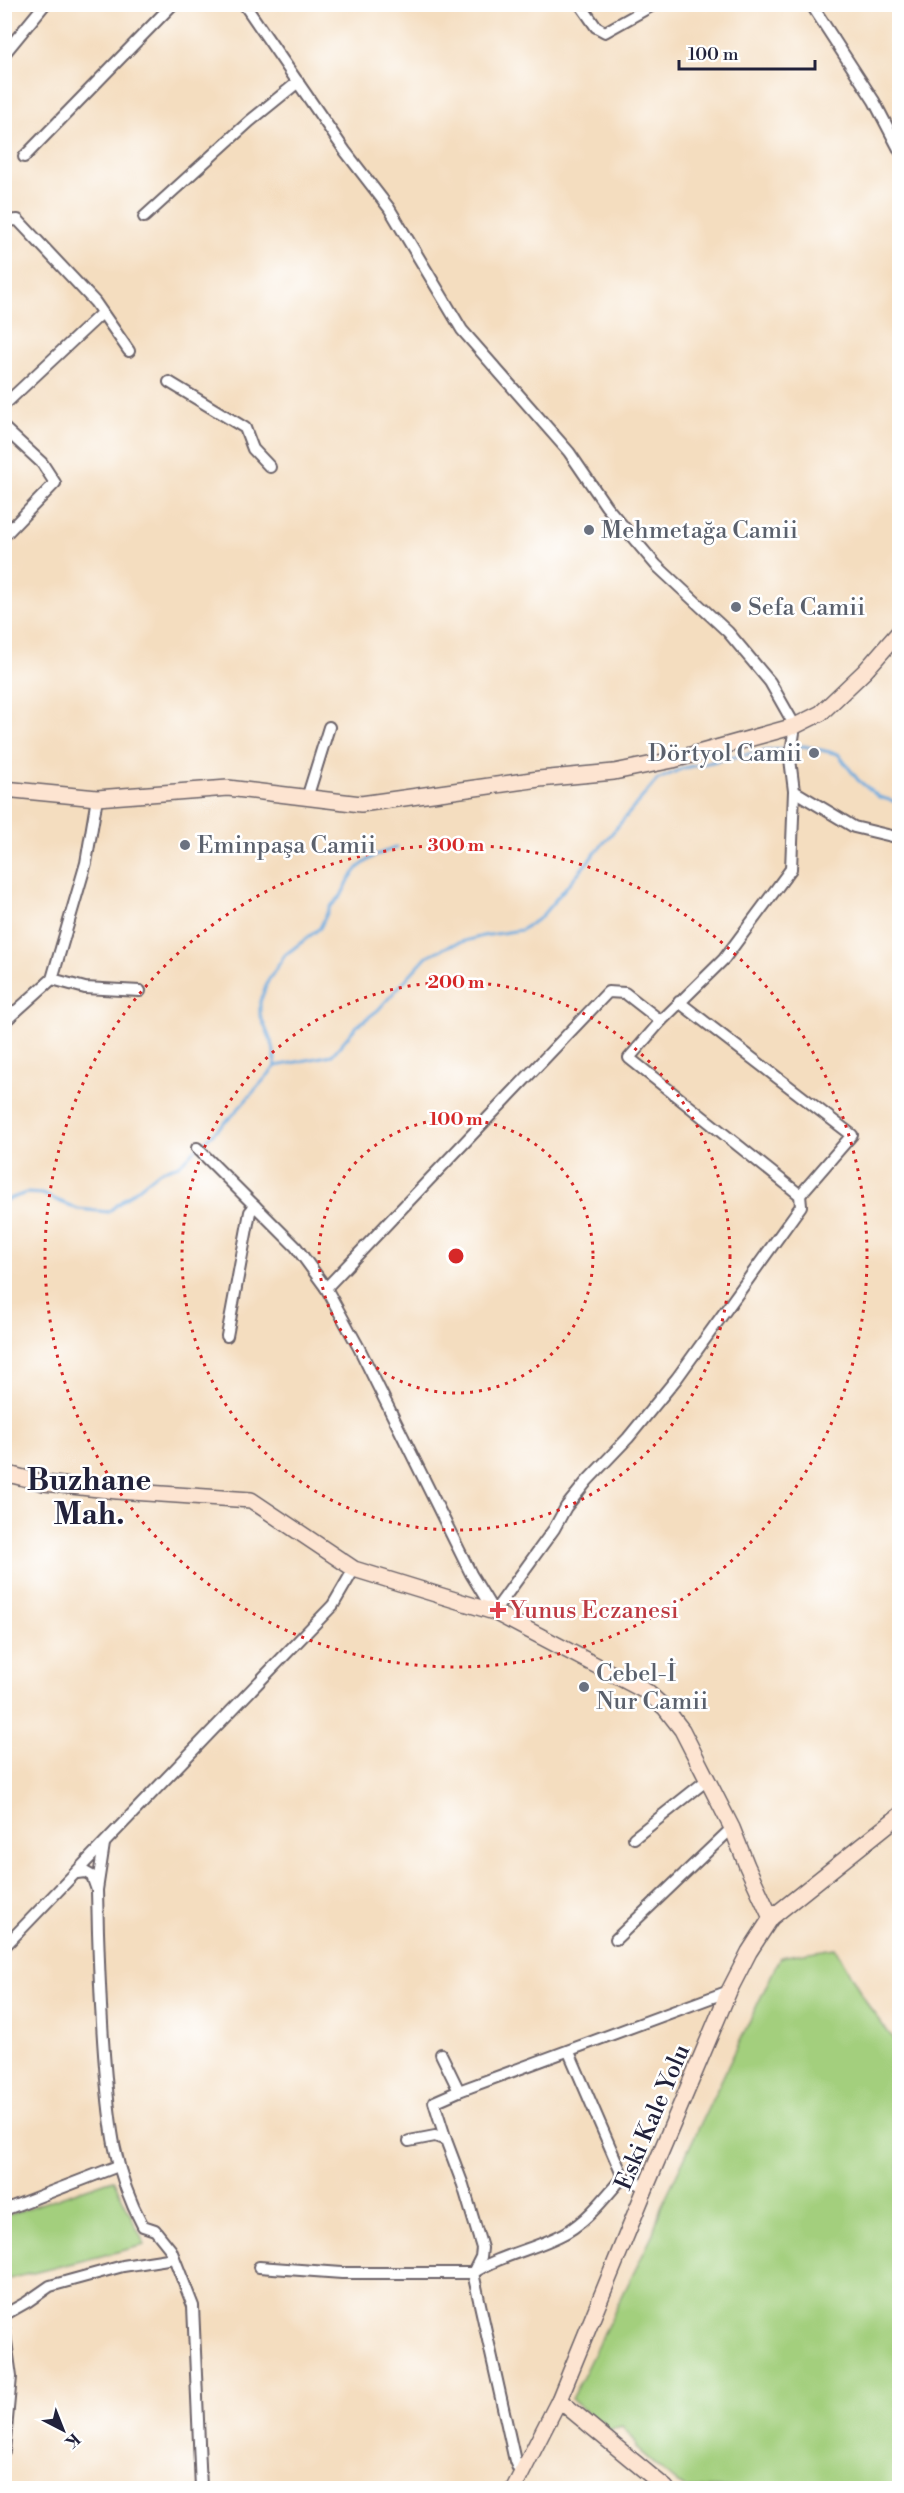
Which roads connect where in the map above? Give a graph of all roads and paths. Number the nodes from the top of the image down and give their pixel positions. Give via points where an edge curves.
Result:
1 (45, 4) edge
2 (173, 4) edge
3 (244, 4) edge
4 (580, 4) edge
5 (655, 4) edge
6 (811, 4) edge
7 (4, 54) edge
8 (298, 82) junction
9 (900, 151) edge
10 (24, 157) dead end
11 (144, 217) dead end
12 (4, 221) edge
13 (102, 313) junction
14 (129, 351) dead end
15 (169, 382) dead end
16 (4, 405) edge
17 (4, 428) edge
18 (270, 467) dead end
19 (4, 536) edge
20 (900, 631) edge
21 (329, 727) dead end
22 (794, 731) junction
23 (4, 789) edge
24 (794, 791) junction
25 (97, 798) junction
26 (307, 798) junction
27 (900, 838) edge
28 (52, 979) junction
29 (140, 991) dead end
30 (680, 1002) junction
31 (661, 1021) junction
32 (4, 1022) edge
33 (197, 1148) dead end
34 (800, 1195) junction
35 (255, 1206) junction
36 (326, 1288) junction
37 (227, 1336) dead end
38 (4, 1473) edge
39 (354, 1569) junction
40 (494, 1612) junction
41 (707, 1780) junction
42 (900, 1815) edge
43 (732, 1828) junction
44 (634, 1838) dead end
45 (104, 1844) junction
46 (77, 1873) junction
47 (96, 1890) junction
48 (771, 1918) junction
49 (616, 1939) dead end
50 (4, 1947) edge
51 (729, 1991) junction
52 (569, 2052) junction
53 (441, 2054) dead end
54 (459, 2091) junction
55 (446, 2140) junction
56 (409, 2141) dead end
57 (118, 2166) junction
58 (623, 2177) junction
59 (646, 2187) junction
60 (4, 2210) edge
61 (174, 2258) junction
62 (259, 2267) dead end
63 (473, 2273) junction
64 (4, 2315) edge
65 (4, 2326) edge
66 (7, 2400) edge
67 (559, 2400) junction
68 (4, 2451) edge
69 (518, 2482) edge
70 (201, 2488) edge
71 (666, 2488) edge

1 - 7 street
2 - 10 street
3 - 8 street
4 - 5 street via 596,27 605,32
6 - 9 street via 874,101
8 - 11 street
8 - 22 street via 389,208 462,330 569,452 606,506 656,565 729,632 770,682
12 - 13 street via 18,220
13 - 14 street
13 - 16 street
15 - 18 street via 245,428 253,449
17 - 19 street via 42,463 55,483
20 - 22 street via 866,671 821,713
21 - 26 street
22 - 24 street via 790,759
22 - 26 street via 614,772 361,804
23 - 25 street
24 - 27 street via 854,827
24 - 30 street via 791,869 724,959
25 - 26 street via 228,788
25 - 28 street via 86,863
28 - 29 street via 85,988
28 - 32 street
30 - 31 street
30 - 34 street via 852,1135
31 - 34 street via 629,1058
31 - 36 street via 625,993 608,992
33 - 35 street
34 - 40 street via 801,1206 677,1378 566,1507
35 - 36 street via 296,1247
35 - 37 street via 250,1212
36 - 40 street
38 - 39 street via 44,1484 251,1500
39 - 40 street
39 - 45 street via 333,1605
40 - 41 street via 647,1692 682,1730
41 - 43 street
41 - 44 street
42 - 48 street, Eski Kale Yolu
43 - 48 street
43 - 49 street
45 - 46 street
45 - 47 street
46 - 47 street via 92,1876
46 - 50 street
47 - 57 street via 110,2127
48 - 51 street, Eski Kale Yolu
51 - 52 street
51 - 59 street, Eski Kale Yolu
52 - 54 street
52 - 58 street
53 - 54 street
54 - 55 street via 434,2102
55 - 56 street via 435,2136
55 - 63 street via 482,2248
57 - 60 street
57 - 61 street via 128,2200 143,2226 155,2230
58 - 59 street
58 - 63 street via 582,2223
59 - 67 street, Eski Kale Yolu
61 - 64 street via 123,2266 50,2286
61 - 70 street via 193,2306
62 - 63 street via 342,2273
63 - 69 street
65 - 66 street via 11,2378
66 - 68 street
67 - 69 street, Eski Kale Yolu
67 - 71 street

